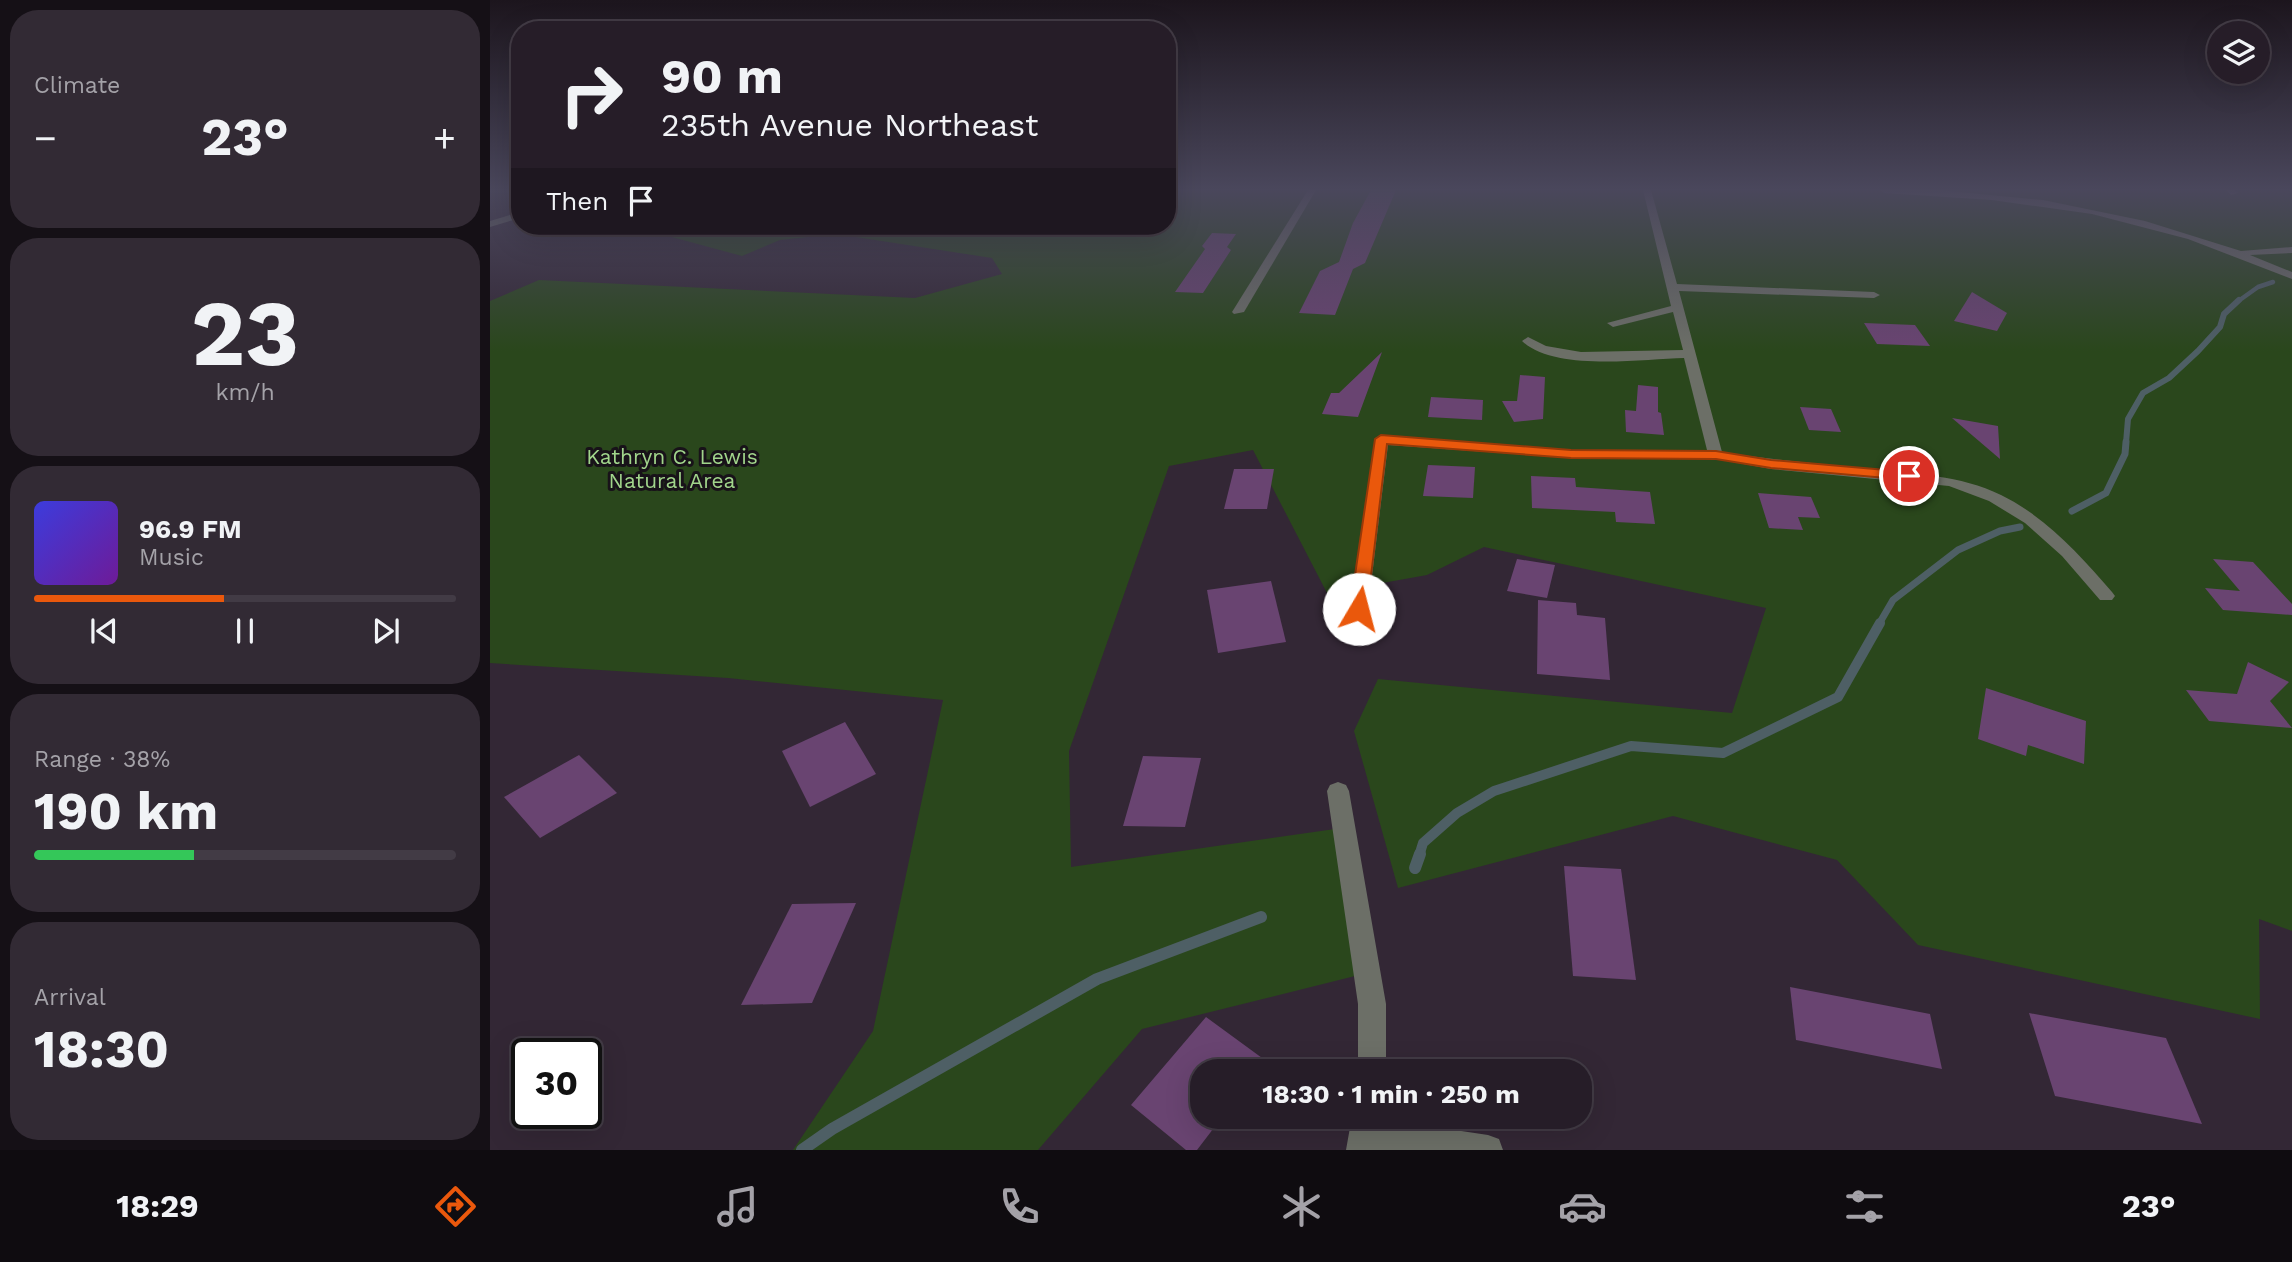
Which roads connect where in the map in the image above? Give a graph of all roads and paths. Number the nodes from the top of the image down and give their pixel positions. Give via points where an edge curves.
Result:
1 (1279, 244) edge
2 (1661, 244) edge
3 (2214, 244) edge
4 (2292, 250) edge
5 (2239, 252) junction
6 (2292, 275) edge
7 (1673, 287) junction
8 (1874, 295) dead end
9 (1677, 308) junction
10 (1238, 312) dead end
11 (1612, 323) dead end
12 (1528, 341) dead end
13 (1689, 354) junction
14 (1716, 455) junction
15 (2106, 596) dead end
16 (1359, 609) dead end
17 (1338, 791) dead end
18 (1372, 1059) edge
19 (1364, 1133) edge
20 (1488, 1150) edge

1 - 10 street
2 - 7 street
3 - 5 street
4 - 5 street
5 - 6 street
7 - 8 street
7 - 9 street
9 - 11 street
9 - 13 street
12 - 13 street via 1538,350 1576,355
13 - 14 street
14 - 15 street via 1931,478 1972,488 2007,505 2057,540
14 - 16 street via 1571,454 1381,439
17 - 18 street via 1372,1004
19 - 20 street

